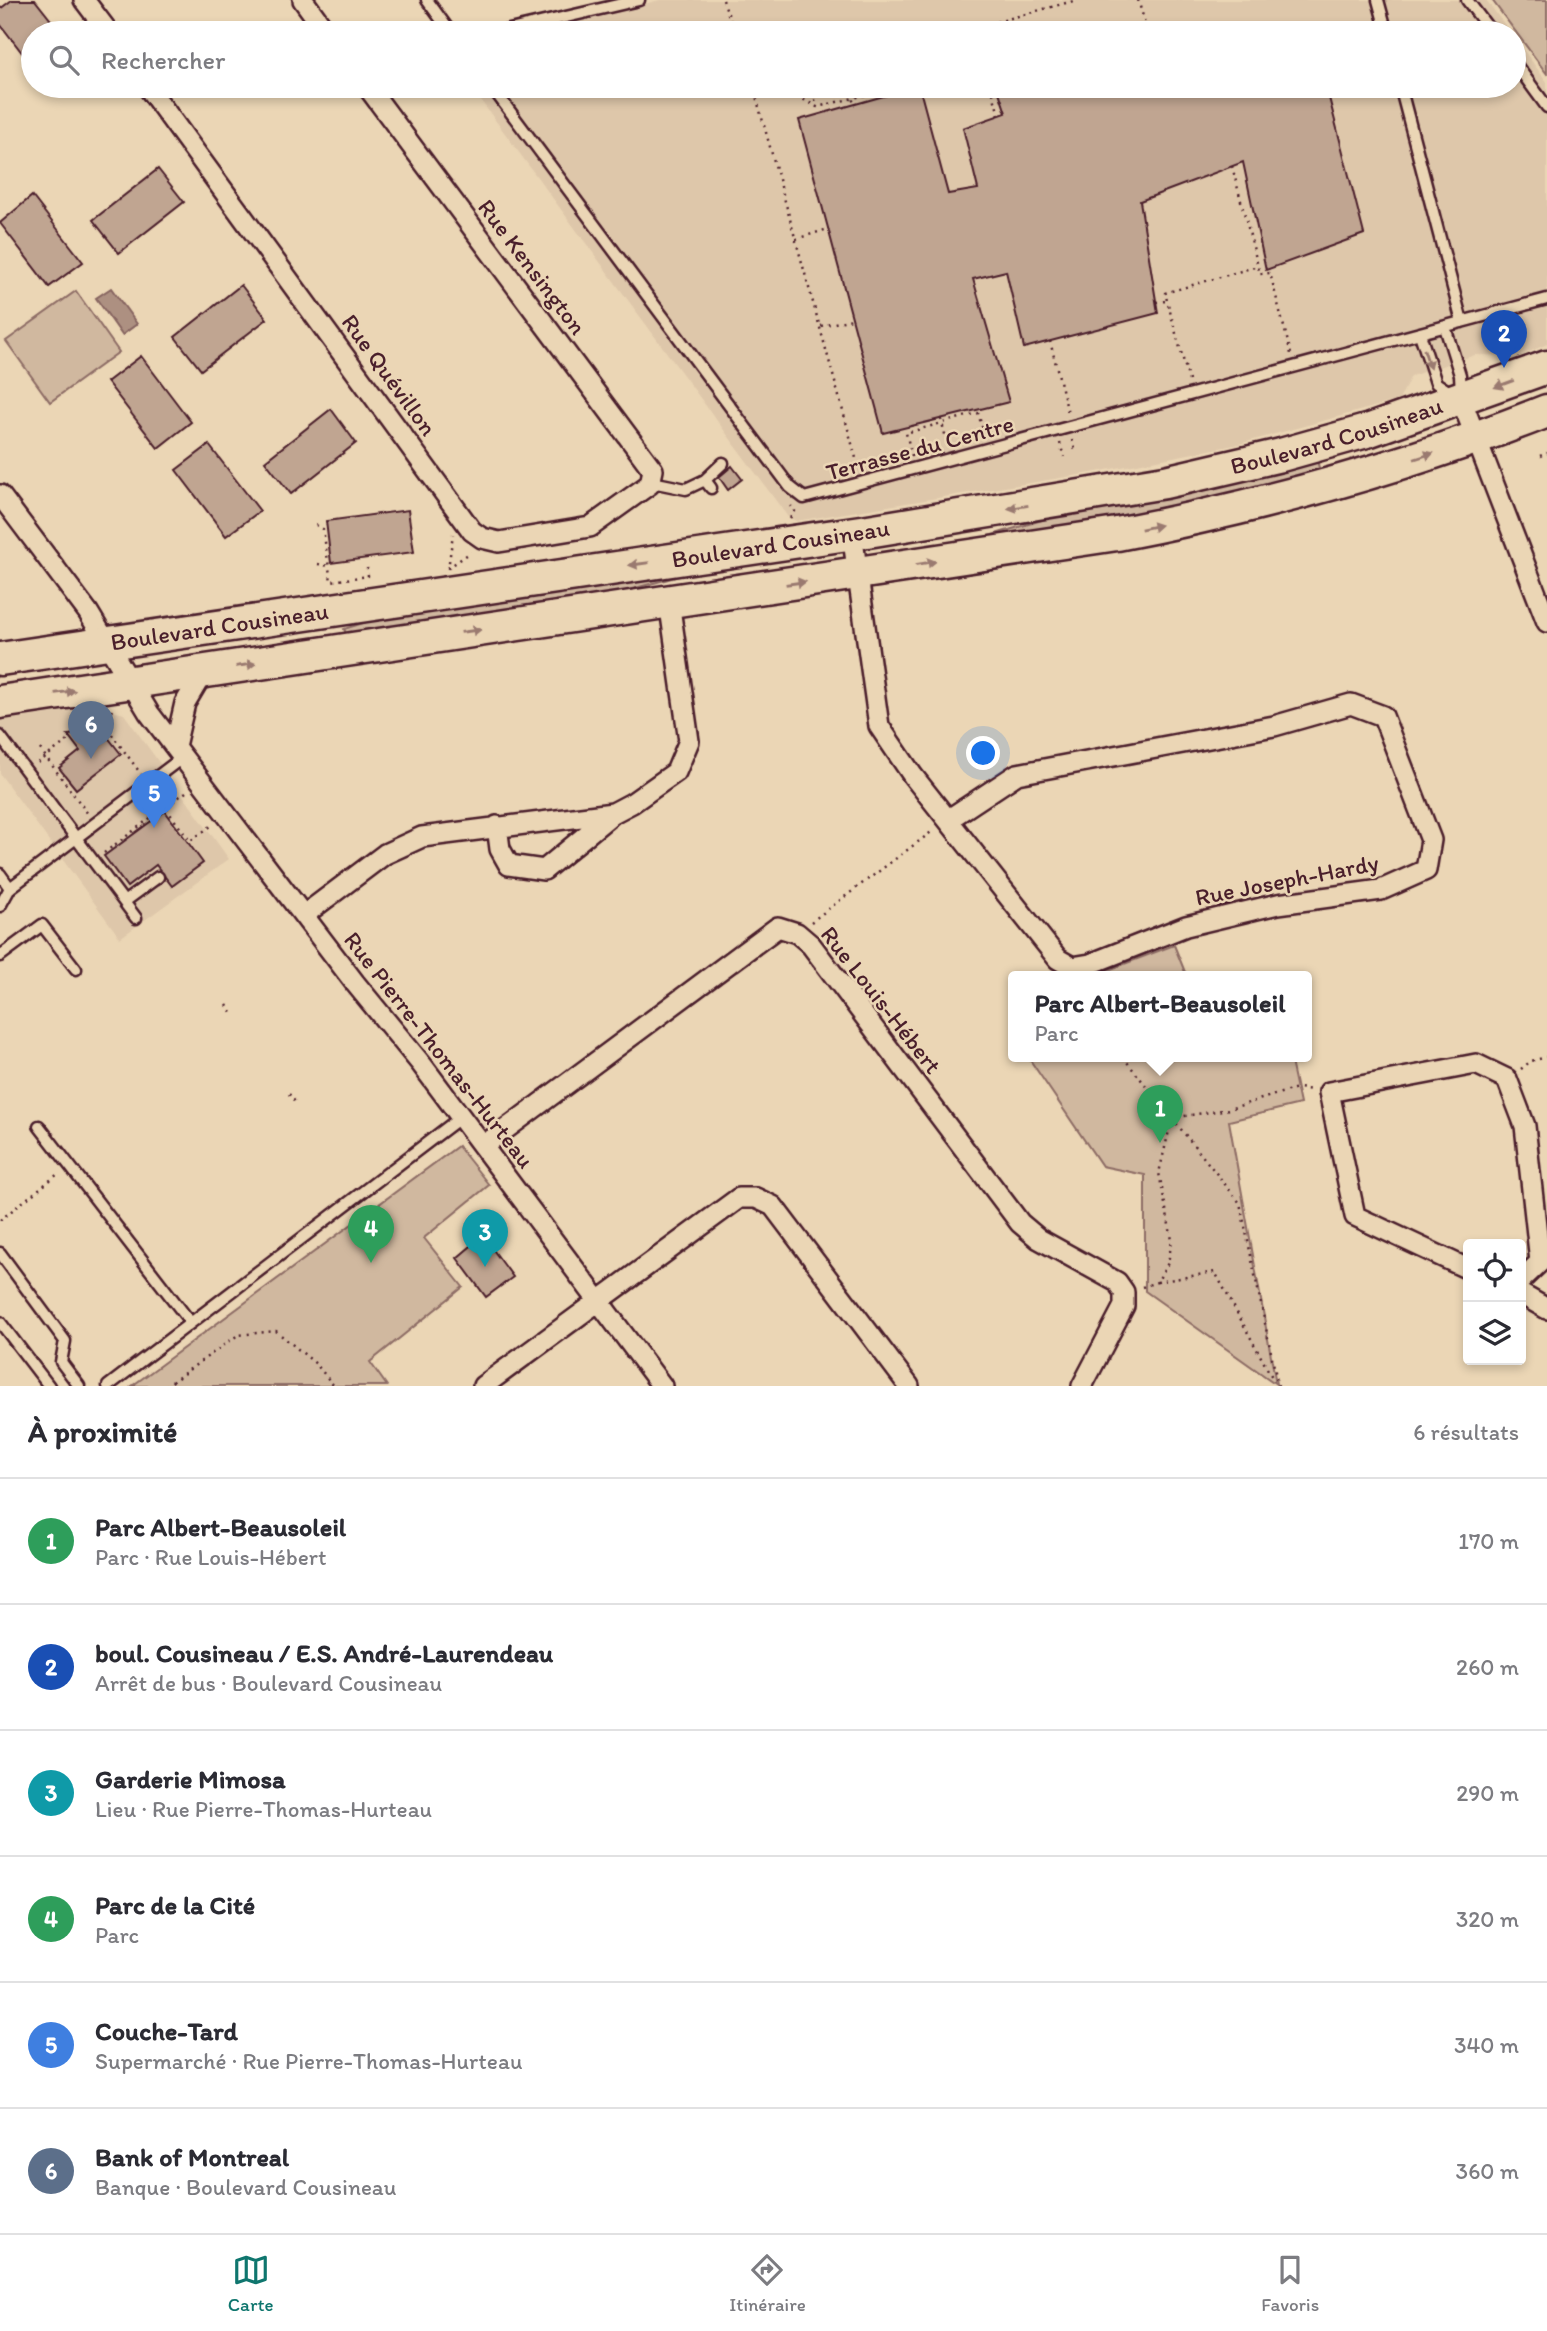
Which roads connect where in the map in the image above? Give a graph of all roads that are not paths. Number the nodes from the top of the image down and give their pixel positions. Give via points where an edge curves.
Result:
1 (84, 0) edge
2 (303, 0) edge
3 (427, 0) edge
4 (639, 0) edge
5 (1378, 0) edge
6 (1467, 0) edge
7 (100, 21) edge
8 (318, 21) edge
9 (442, 21) edge
10 (549, 21) edge
11 (1384, 21) edge
12 (1483, 21) edge
13 (1526, 78) edge
14 (156, 98) edge
15 (376, 98) edge
16 (500, 98) edge
17 (1403, 98) edge
18 (1547, 107) edge
19 (1547, 299) edge
20 (1462, 322) junction
21 (1445, 327) junction
22 (1420, 334) junction
23 (1547, 367) edge
24 (1461, 399) junction
25 (1547, 411) edge
26 (1476, 439) junction
27 (723, 463) dead end
28 (653, 480) junction
29 (0, 495) edge
30 (852, 533) junction
31 (859, 573) junction
32 (669, 601) junction
33 (1547, 622) edge
34 (108, 644) junction
35 (0, 659) edge
36 (204, 671) junction
37 (122, 693) junction
38 (0, 702) edge
39 (0, 736) edge
40 (179, 752) junction
41 (613, 813) junction
42 (949, 819) junction
43 (497, 826) junction
44 (76, 838) junction
45 (0, 874) edge
46 (158, 877) dead end
47 (5, 888) edge
48 (124, 902) junction
49 (0, 906) edge
50 (304, 915) junction
51 (136, 918) dead end
52 (0, 956) edge
53 (76, 969) dead end
54 (461, 1117) junction
55 (39, 1126) dead end
56 (483, 1146) junction
57 (0, 1253) edge
58 (1463, 1267) edge
59 (1526, 1275) edge
60 (1526, 1297) edge
61 (598, 1302) junction
62 (1547, 1309) edge
63 (0, 1322) edge
64 (191, 1323) junction
65 (49, 1386) edge
66 (79, 1386) edge
67 (108, 1386) edge
68 (483, 1386) edge
69 (662, 1386) edge
70 (909, 1386) edge
71 (1082, 1386) edge

1 - 7 street
2 - 8 street
3 - 9 lane
4 - 10 lane
5 - 11 lane
6 - 12 lane
13 - 18 lane
14 - 28 street, Rue Quévillon via 477,535 499,542 590,527
15 - 28 street, Rue Kensington via 648,463
16 - 22 lane, Terrasse du Centre via 790,487 804,498
17 - 20 lane
19 - 20 lane, Terrasse du Centre
20 - 21 lane, Terrasse du Centre
21 - 22 lane, Terrasse du Centre
21 - 24 lane via 1460,375
22 -> 24 lane via 1436,383
23 -> 24 main road, Boulevard Cousineau
24 - 26 street
24 -> 30 main road, Boulevard Cousineau via 1313,447 1200,475
25 - 26 main road, Boulevard Cousineau
31 -> 26 main road, Boulevard Cousineau via 1106,536 1226,512
26 - 33 street
27 - 28 lane via 708,484 686,489
29 - 34 street, Rue Pierre-Thomas-Hurteau
30 - 31 street, Rue Joseph-Hardy
30 -> 34 main road, Boulevard Cousineau
32 -> 31 main road, Boulevard Cousineau
31 - 42 street, Rue Joseph-Hardy via 879,726
36 -> 32 main road, Boulevard Cousineau
32 - 41 street via 689,741 676,772
34 - 35 main road, Boulevard Cousineau
34 - 37 street, Rue Pierre-Thomas-Hurteau
36 - 37 main road, Boulevard Cousineau
36 - 40 street via 185,703
38 -> 37 main road, Boulevard Cousineau
37 - 40 street, Rue Pierre-Thomas-Hurteau
39 - 44 lane
40 - 44 lane
40 - 50 street, Rue Pierre-Thomas-Hurteau
41 - 43 street
41 - 43 street via 544,870 509,865 500,849
42 - 42 street, Rue Joseph-Hardy via 1058,959 1072,967 1186,926 1278,904 1381,890 1426,870 1432,840 1383,716 1351,704 1274,726 1017,774
43 - 50 street via 422,838 385,854
44 - 47 lane
44 - 48 lane
45 - 47 lane
46 - 48 lane
47 - 49 lane
48 - 51 lane
50 - 54 street, Rue Pierre-Thomas-Hurteau
52 - 53 lane via 43,925
54 - 56 street, Rue Pierre-Thomas-Hurteau
54 - 64 lane
55 - 64 lane
56 - 61 street, Rue Pierre-Thomas-Hurteau
56 - 71 street, Rue Louis-Hébert via 778,927 797,933 811,945 1020,1223 1117,1282 1125,1292 1124,1306
57 - 66 lane via 65,1341 61,1362
58 - 59 street via 1355,1216 1329,1092 1476,1064 1507,1079 1525,1126 1540,1262
60 - 62 street
61 - 68 street
61 - 69 street, Rue Pierre-Thomas-Hurteau
61 - 70 street via 739,1198 756,1198 773,1206
63 - 65 lane
64 - 67 lane

